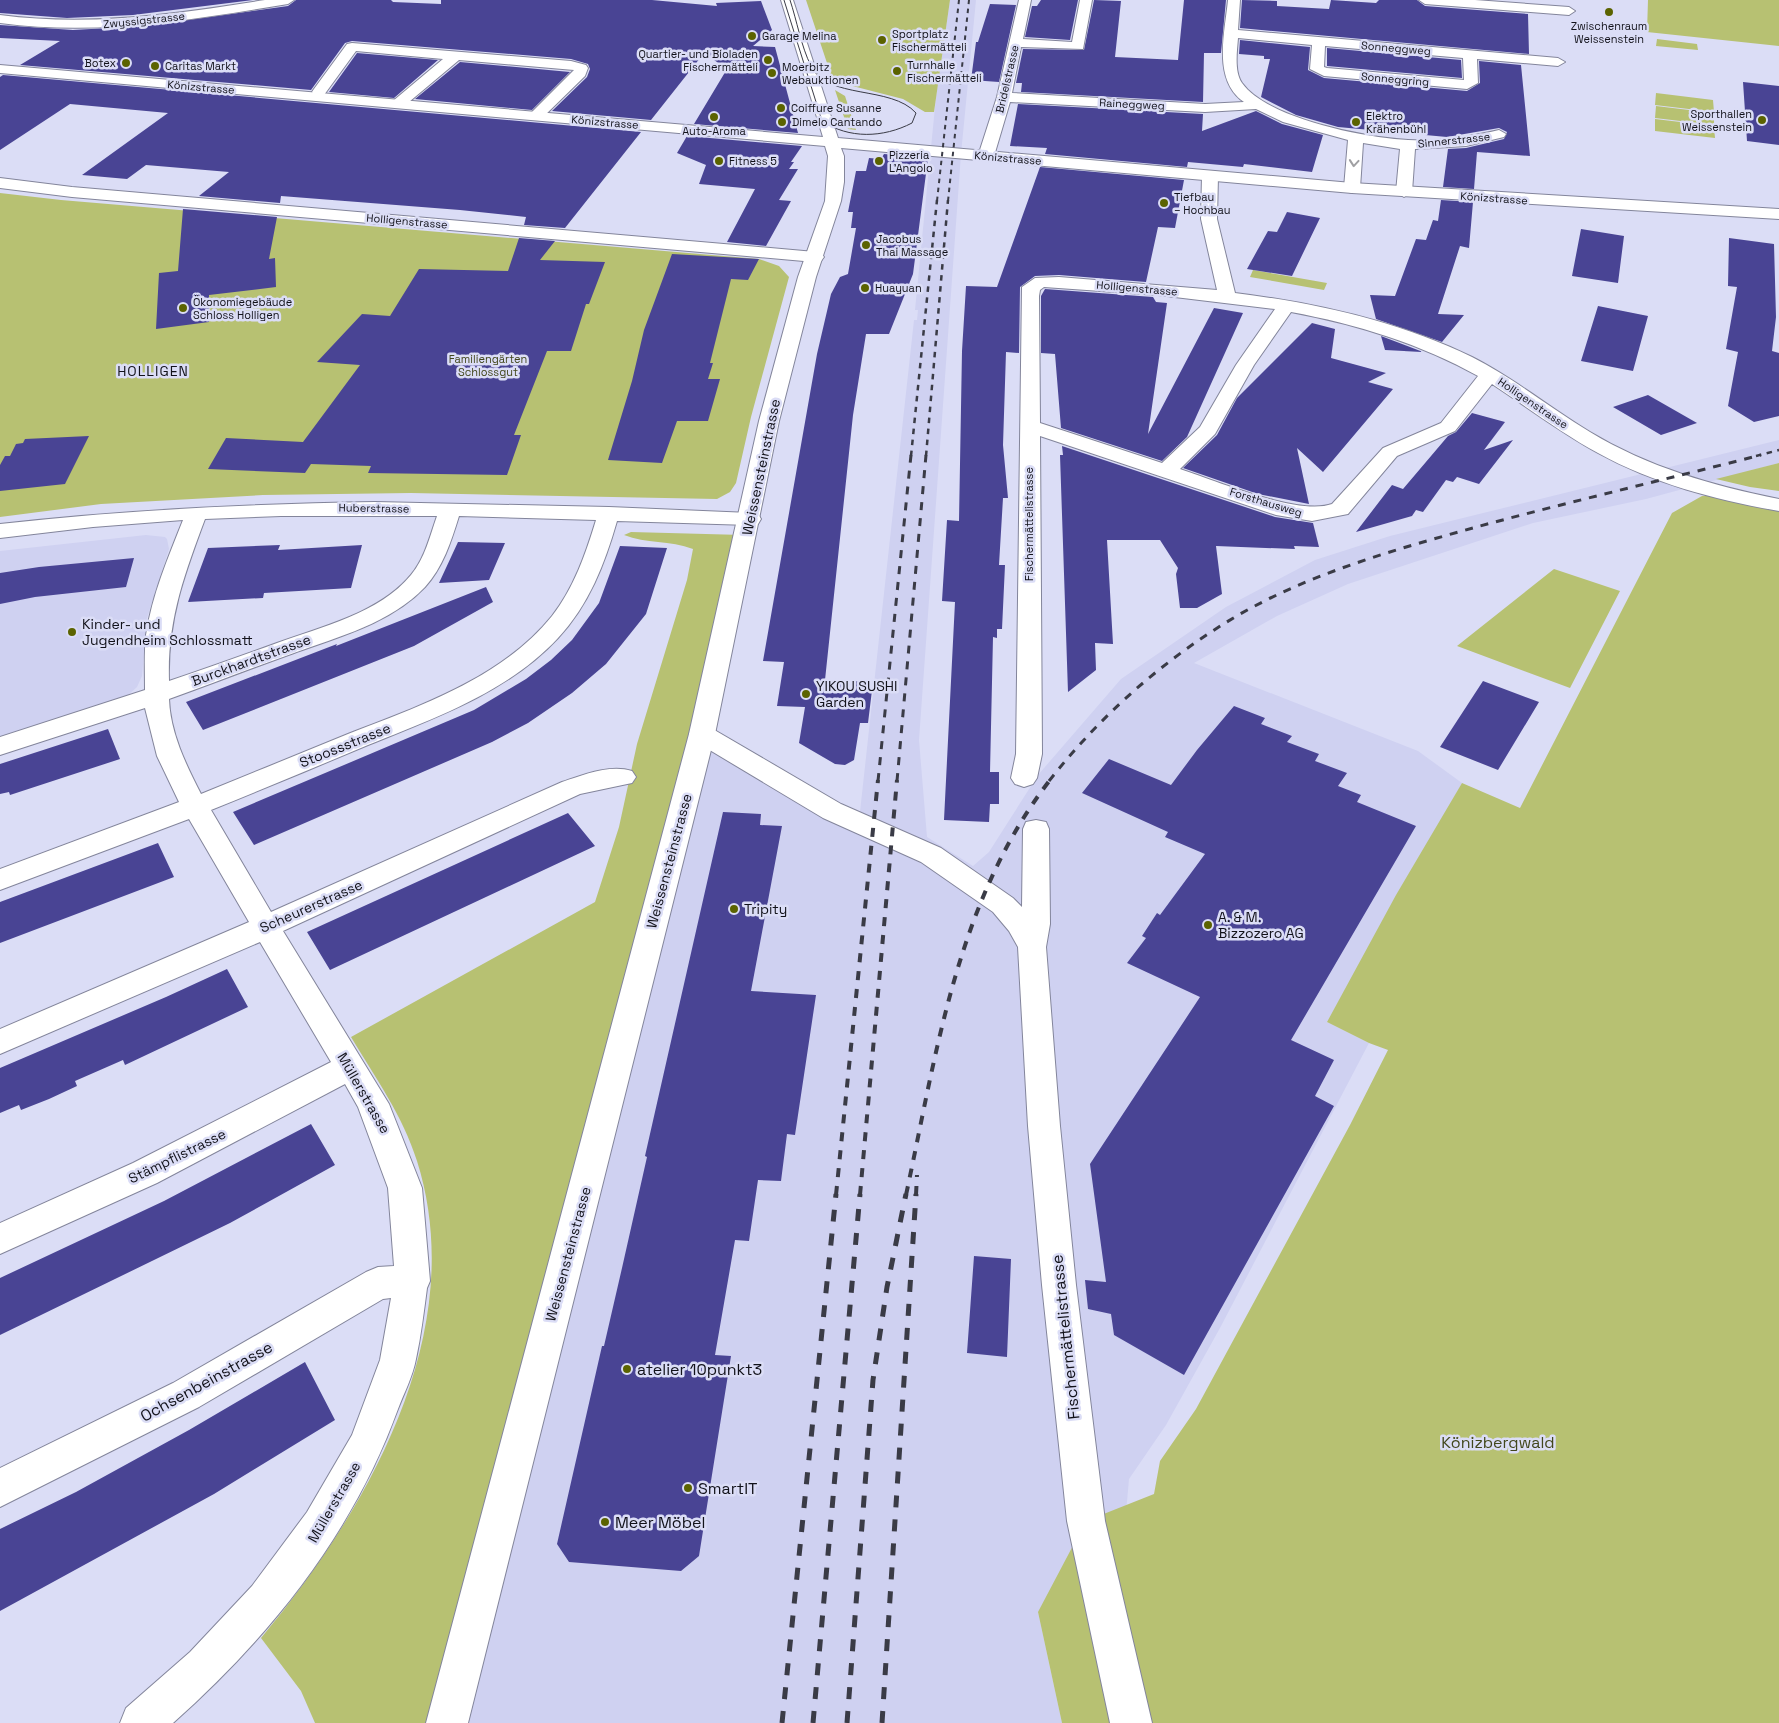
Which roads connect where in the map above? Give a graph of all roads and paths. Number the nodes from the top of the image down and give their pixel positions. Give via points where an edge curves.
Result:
1 (288, 0) edge
2 (787, 0) edge
3 (1024, 0) edge
4 (1086, 0) edge
5 (1234, 0) edge
6 (1425, 0) edge
7 (187, 3) dead end
8 (1569, 11) dead end
9 (204, 13) junction
10 (0, 19) edge
11 (1233, 34) junction
12 (1319, 42) junction
13 (1015, 43) junction
14 (1470, 54) junction
15 (456, 55) junction
16 (1558, 62) dead end
17 (0, 69) edge
18 (319, 92) dead end
19 (1004, 97) junction
20 (398, 104) junction
21 (1259, 105) junction
22 (536, 116) junction
23 (1499, 134) dead end
24 (1356, 138) junction
25 (832, 142) junction
26 (1408, 145) junction
27 (986, 156) junction
28 (1210, 176) junction
29 (0, 183) edge
30 (1352, 188) junction
31 (1404, 192) junction
32 (1779, 214) edge
33 (815, 257) junction
34 (1048, 282) joint
35 (1227, 297) junction
36 (1286, 306) junction
37 (1490, 374) junction
38 (1029, 426) junction
39 (1167, 470) junction
40 (1779, 505) edge
41 (450, 510) junction
42 (196, 513) junction
43 (609, 513) junction
44 (750, 519) junction
45 (0, 531) edge
46 (157, 694) junction
47 (702, 734) junction
48 (0, 746) edge
49 (623, 777) dead end
50 (1024, 778) dead end
51 (195, 806) junction
52 (1036, 829) dead end
53 (0, 880) edge
54 (265, 927) junction
55 (1032, 947) junction
56 (0, 1042) edge
57 (350, 1067) junction
58 (0, 1239) edge
59 (413, 1281) junction
60 (0, 1488) edge
61 (141, 1723) edge
62 (447, 1723) edge
63 (1131, 1723) edge

1 - 9 street, Zwyssigstrasse
2 - 25 street, Weissensteinstrasse
3 - 13 street, Bridelstrasse
4 - 13 street via 1078,46
5 - 11 street
6 - 8 street
7 - 9 street
9 - 10 street, Zwyssigstrasse via 91,25 35,24
11 - 12 street, Sonneggweg
11 - 21 street via 1231,72 1234,81
12 - 14 street, Sonneggweg
12 - 14 street, Sonneggring via 1317,69 1324,72 1467,85 1471,83
13 - 19 street, Bridelstrasse
14 - 16 street, Sonneggweg
15 - 18 street via 352,47
15 - 20 street
15 - 22 street via 581,68 580,73
17 - 20 street, Könizstrasse
19 - 21 street, Raineggweg via 1205,108
19 - 27 street, Bridelstrasse
20 - 22 street, Könizstrasse
21 - 24 street, Sinnerstrasse via 1303,124
22 - 25 street, Könizstrasse
23 - 26 street, Sinnerstrasse via 1481,139
24 - 26 street, Sinnerstrasse
24 -> 30 street
25 - 27 street, Könizstrasse
25 - 33 street, Weissensteinstrasse via 836,156 836,182
26 - 31 street
27 - 28 street, Könizstrasse
28 - 30 street, Könizstrasse
28 - 35 street via 1208,219
29 - 33 street, Holligenstrasse
30 - 31 street, Könizstrasse
31 - 32 street, Könizstrasse
33 - 44 street, Weissensteinstrasse via 769,421
34 - 35 street, Holligenstrasse
34 - 38 street, Fischermättelistrasse via 1035,283 1031,287
35 - 36 street, Holligenstrasse
36 - 37 street, Holligenstrasse via 1387,329
36 - 39 street via 1244,365 1217,417 1202,438
37 - 39 street, Forsthausweg via 1448,427 1390,452 1346,504 1334,512 1312,515 1294,512
37 - 40 street, Holligenstrasse via 1608,450 1699,486
38 - 39 street, Forsthausweg
38 - 50 street, Fischermättelistrasse via 1029,754
41 - 42 street, Huberstrasse via 322,507
41 - 43 street, Huberstrasse
41 - 46 street, Burckhardtstrasse via 426,571 408,591 382,610 344,627
42 - 45 street, Huberstrasse
42 - 46 street, Müllerstrasse via 159,617 155,662
43 - 44 street, Huberstrasse
43 - 51 street, Stoossstrasse via 577,597 550,633 512,666 426,712
44 - 47 street, Weissensteinstrasse
46 - 48 street, Burckhardtstrasse
46 - 51 street, Müllerstrasse via 158,718 167,750
47 - 55 street, Fischermättelistrasse via 832,811 931,855 1003,905 1020,924
47 - 62 street, Weissensteinstrasse
49 - 54 street, Scheurerstrasse via 571,788
51 - 53 street, Stoossstrasse
51 - 54 street, Müllerstrasse
52 - 55 street, Fischermättelistrasse via 1036,924
54 - 56 street, Scheurerstrasse
54 - 57 street, Müllerstrasse
55 - 63 street, Fischermättelistrasse via 1055,1245 1086,1521
57 - 58 street, Stämpflistrasse via 145,1172
57 - 59 street, Müllerstrasse via 392,1143 405,1180 412,1218
59 - 60 street, Ochsenbeinstrasse via 378,1283 186,1395
59 - 61 street, Müllerstrasse via 390,1388 349,1480 324,1525 262,1607 186,1685

